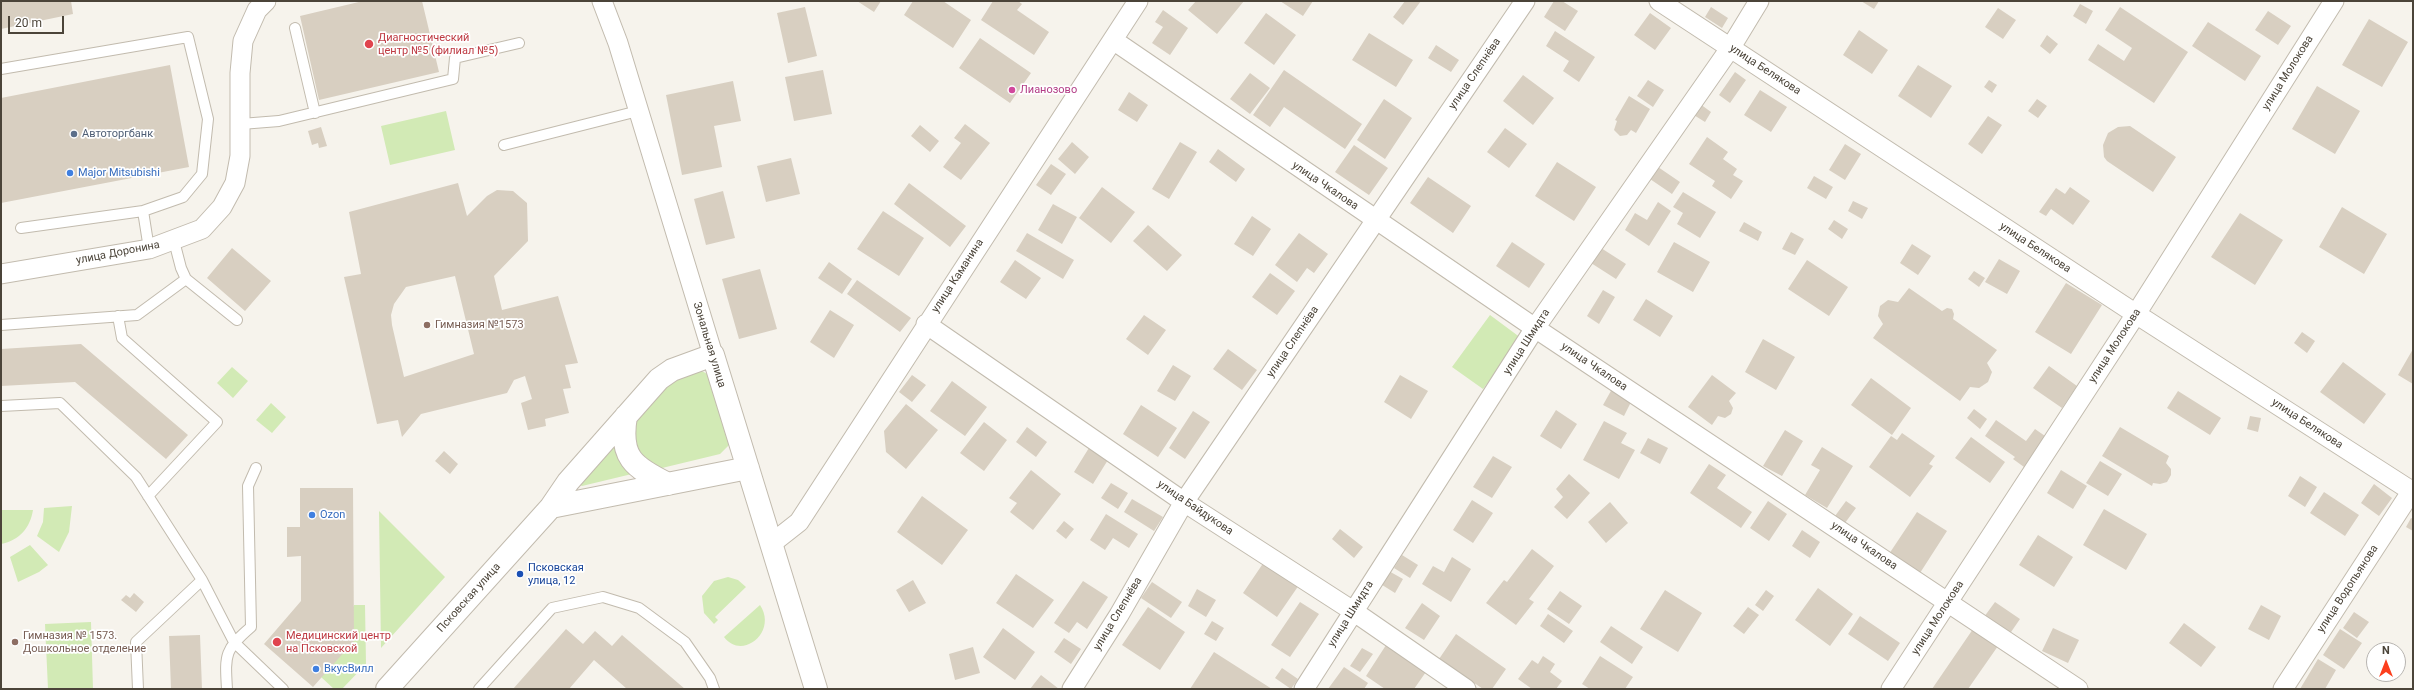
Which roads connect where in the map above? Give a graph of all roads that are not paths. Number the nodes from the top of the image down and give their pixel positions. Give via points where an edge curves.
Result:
1 (266, 1) edge
2 (602, 1) edge
3 (620, 1) edge
4 (1138, 1) edge
5 (1524, 1) edge
6 (1659, 1) edge
7 (1759, 1) edge
8 (2334, 1) edge
9 (610, 20) junction
10 (295, 28) dead end
11 (1113, 40) junction
12 (519, 43) dead end
13 (1730, 47) junction
14 (1, 69) edge
15 (638, 111) junction
16 (315, 113) junction
17 (241, 124) junction
18 (504, 144) dead end
19 (143, 211) junction
20 (1375, 220) junction
21 (21, 228) dead end
22 (174, 241) junction
23 (149, 250) junction
24 (1, 274) edge
25 (186, 279) junction
26 (2136, 314) junction
27 (118, 316) junction
28 (237, 320) dead end
29 (926, 324) junction
30 (1, 325) edge
31 (1535, 328) junction
32 (712, 355) junction
33 (1, 406) edge
34 (626, 416) junction
35 (256, 468) dead end
36 (748, 468) junction
37 (668, 484) junction
38 (2412, 490) edge
39 (148, 496) junction
40 (1184, 502) junction
41 (552, 507) junction
42 (771, 544) junction
43 (202, 580) junction
44 (1948, 602) junction
45 (1352, 611) junction
46 (234, 642) junction
47 (138, 689) edge
48 (227, 689) edge
49 (283, 689) edge
50 (387, 689) edge
51 (479, 689) edge
52 (714, 689) edge
53 (816, 689) edge
54 (1072, 689) edge
55 (1304, 689) edge
56 (1466, 689) edge
57 (1891, 689) edge
58 (2078, 689) edge
59 (2283, 689) edge

1 - 17 street, улица Доронина via 257,10 244,41 240,73
2 - 9 street
3 - 9 street
4 - 11 street, улица Каманина
5 - 20 street, улица Слепнёва
6 - 13 street, улица Белякова
7 - 13 street, улица Шмидта
8 - 26 street, улица Молокова
9 - 15 street, Зональная улица
10 - 16 lane
11 - 20 street, улица Чкалова
11 - 29 street, улица Каманина
12 - 16 lane via 455,58 453,79
13 - 26 street, улица Белякова
13 - 31 street, улица Шмидта
14 - 19 lane via 188,37 208,119 202,174 183,197
15 - 18 lane
15 - 32 street, Зональная улица
16 - 17 lane via 279,121
17 - 22 street, улица Доронина via 240,156 236,176 222,207 202,229
19 - 21 lane
19 - 23 lane
20 - 31 street, улица Чкалова
20 - 40 street, улица Слепнёва
22 - 23 street, улица Доронина
22 - 25 lane
23 - 24 street, улица Доронина
25 - 27 lane via 137,315
25 - 28 lane
26 - 38 street, улица Белякова
26 - 44 street, улица Молокова
27 - 30 lane
27 - 39 lane via 122,338 217,422
29 - 40 street, улица Байдукова
29 - 42 street, улица Каманина via 799,522
31 - 44 street, улица Чкалова
31 - 45 street, улица Шмидта
32 - 34 street, Псковская улица via 672,370 659,379
32 - 36 street, Зональная улица
33 - 39 lane via 60,403 136,477
34 - 37 street via 622,436 627,454 641,471
34 - 41 street, Псковская улица via 568,482
35 - 46 lane via 248,486 251,627
36 - 37 street
36 - 42 street, Зональная улица
37 - 41 street
38 - 59 street, улица Водопьянова
39 - 43 lane
40 - 45 street, улица Байдукова
40 - 54 street, улица Слепнёва via 1119,615
41 - 50 street, Псковская улица
42 - 53 street, Зональная улица
43 - 46 lane
43 - 47 lane via 136,642
44 - 57 street, улица Молокова
44 - 58 street, улица Чкалова
45 - 55 street, улица Шмидта
45 - 56 street, улица Байдукова
46 - 48 lane via 226,657
46 - 49 lane
51 - 52 lane via 552,608 603,596 639,608 685,642 710,678

